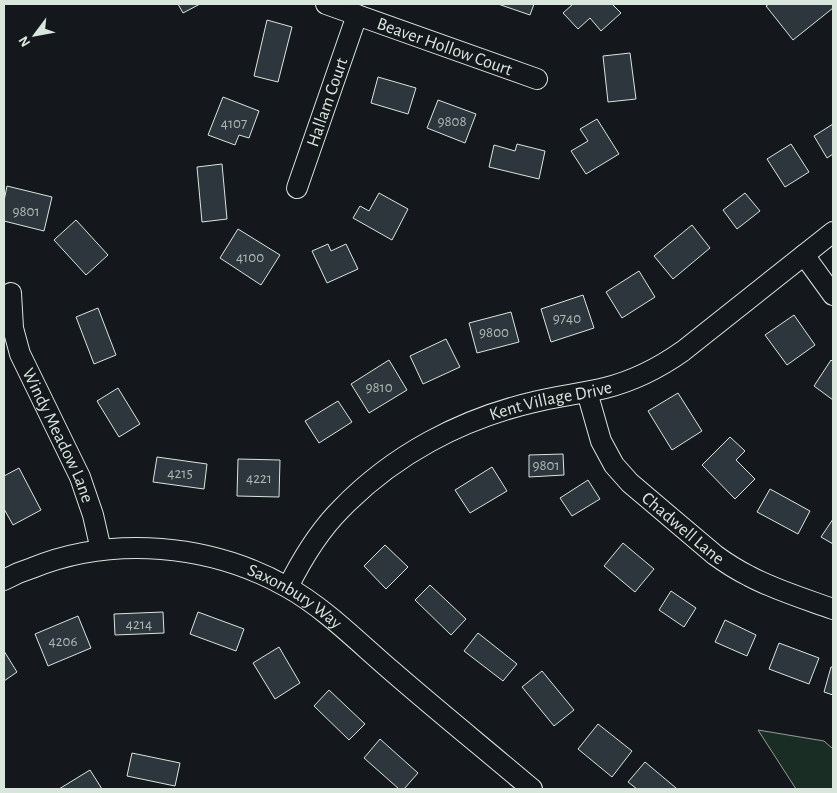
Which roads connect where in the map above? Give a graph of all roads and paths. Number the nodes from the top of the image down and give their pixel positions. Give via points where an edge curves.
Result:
1 (326, 4) edge
2 (357, 16) junction
3 (537, 79) dead end
4 (297, 188) dead end
5 (833, 232) edge
6 (804, 255) junction
7 (11, 293) dead end
8 (833, 295) edge
9 (587, 392) junction
10 (101, 550) junction
11 (4, 580) edge
12 (288, 587) junction
13 (833, 609) edge
14 (532, 789) edge

1 - 2 street, Beaver Hollow Court
2 - 3 street, Beaver Hollow Court
2 - 4 street, Hallam Court
5 - 6 street, Kent Village Drive
6 - 8 street
6 - 9 street, Kent Village Drive via 669,361 638,377
7 - 10 street, Windy Meadow Lane via 20,354 80,477
9 - 12 street, Kent Village Drive via 534,402 481,418 437,437 395,462 368,482 340,510 315,541
9 - 13 street, Chadwell Lane via 607,454 630,483 730,566 766,585
10 - 11 street, Saxonbury Way via 48,561
10 - 12 street, Saxonbury Way via 146,548 192,553 230,562
12 - 14 street, Saxonbury Way via 316,605

